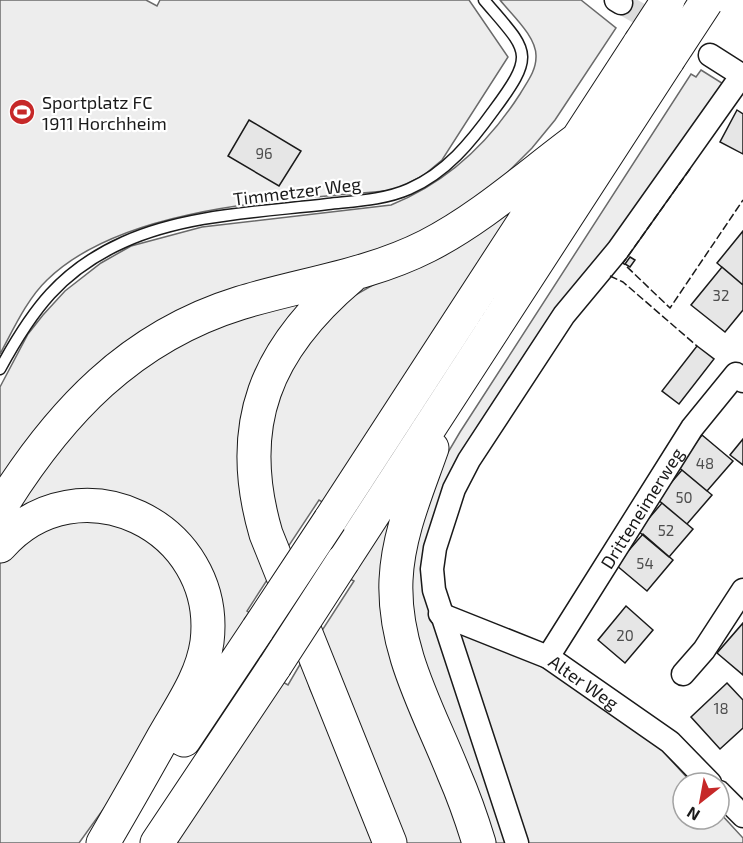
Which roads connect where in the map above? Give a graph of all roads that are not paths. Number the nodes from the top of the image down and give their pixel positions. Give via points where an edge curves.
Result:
1 (484, 0) edge
2 (668, 0) edge
3 (707, 1) edge
4 (710, 55) tunnel mouth
5 (742, 75) edge
6 (575, 141) junction
7 (357, 272) junction
8 (0, 369) edge
9 (743, 381) edge
10 (451, 394) junction
11 (0, 508) edge
12 (0, 546) edge
13 (743, 590) edge
14 (440, 614) junction
15 (548, 657) junction
16 (683, 674) dead end
17 (698, 771) edge
18 (104, 843) edge
19 (113, 843) edge
20 (157, 843) edge
21 (390, 843) edge
22 (479, 843) edge
23 (516, 843) edge

1 - 8 lane, Timmetzer Weg via 519,41 522,65 518,78 475,137 447,165 428,179 392,194 190,223 127,241 80,267 53,290 21,330
2 - 6 highway, bridge
3 - 10 highway, bridge
4 - 5 street
5 - 14 street via 618,250 564,315 469,460 454,489 435,548 432,569
6 - 7 highway via 447,234 408,255
6 - 19 highway, bridge via 330,520
7 - 11 highway via 240,303 149,344 94,388 42,447
7 - 21 highway via 303,322 273,369 256,430 254,482 266,534
9 - 15 street, Dritteneimerweg via 736,374 692,428
10 - 20 highway, bridge
10 - 22 highway via 405,525 396,580 397,609 400,634 418,692 454,773
12 - 18 highway via 22,525 56,510 85,505 116,508 169,537 196,571 208,626 198,675
13 - 16 street via 704,650
14 - 15 street, Alter Weg
14 - 23 street
15 - 17 street, Alter Weg via 670,742

